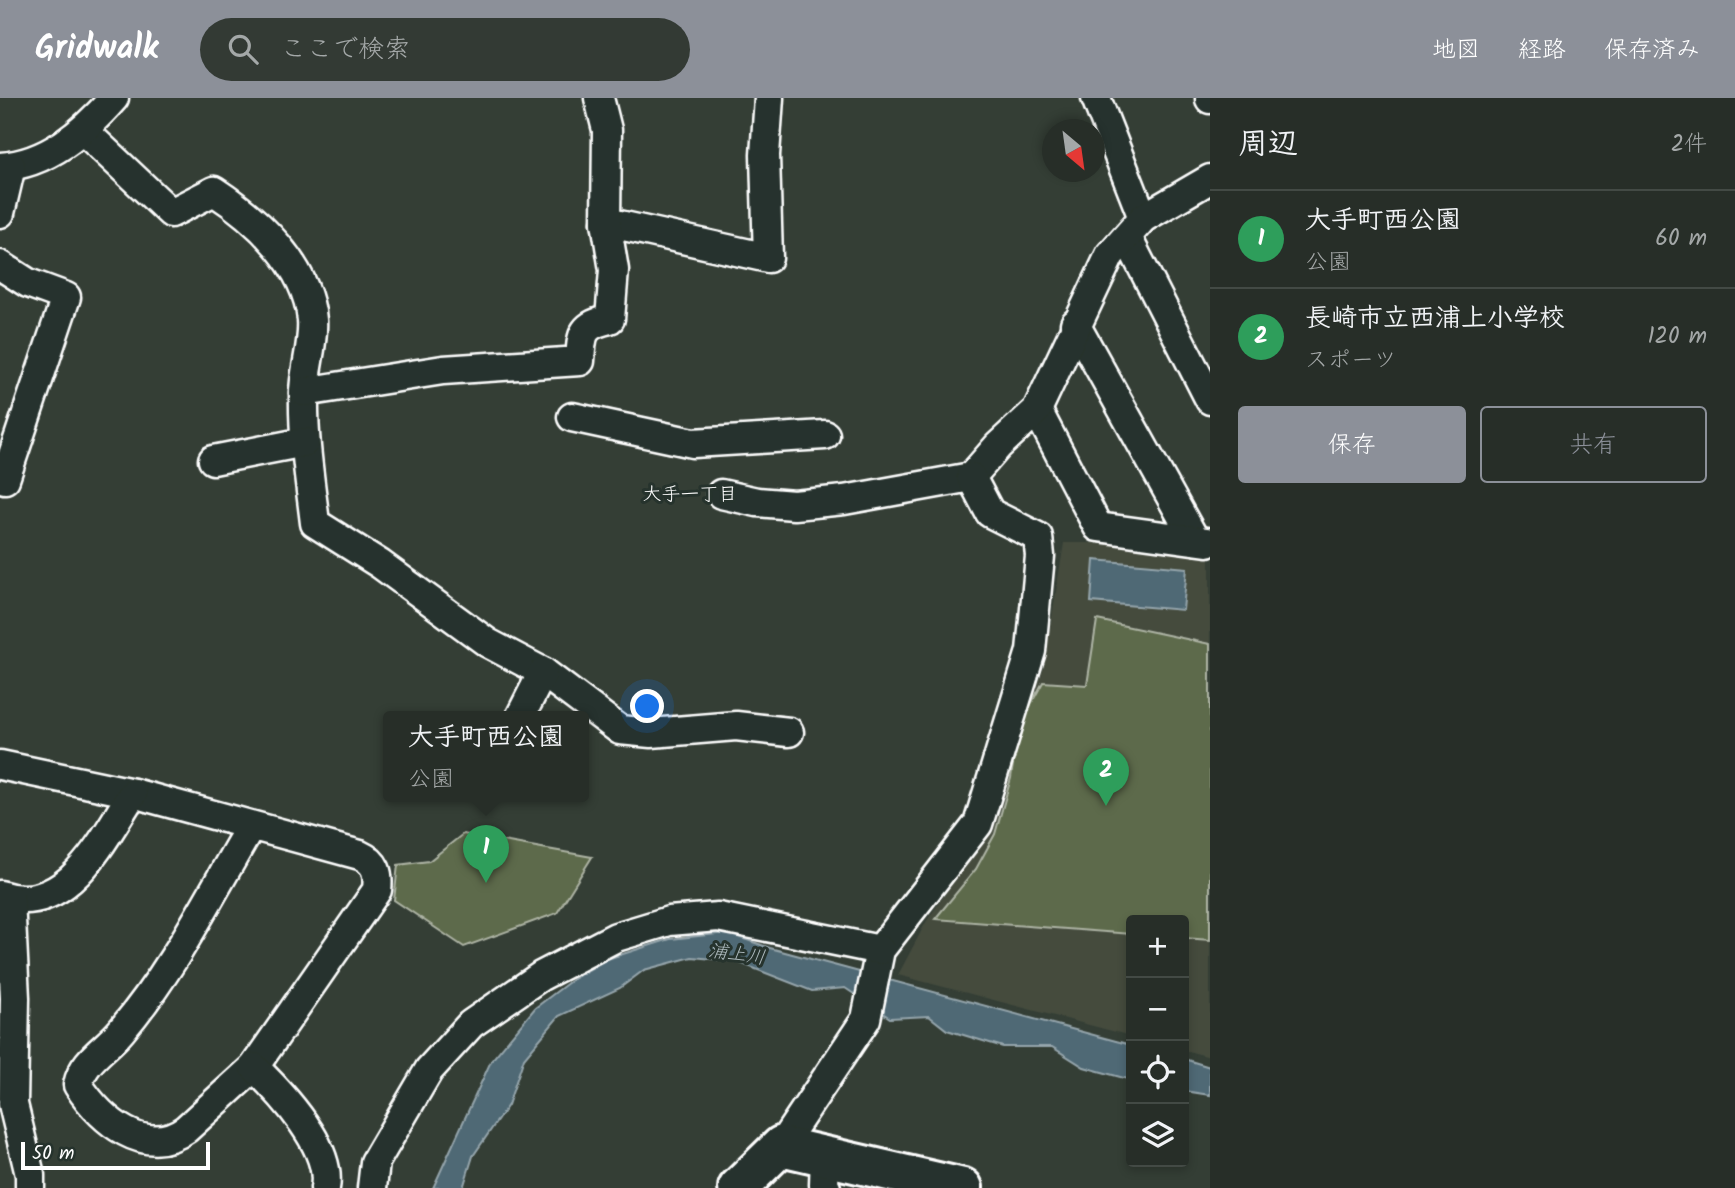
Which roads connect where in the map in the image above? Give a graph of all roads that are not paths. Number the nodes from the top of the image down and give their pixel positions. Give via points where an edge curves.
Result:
1 (114, 98) edge
2 (599, 98) edge
3 (769, 98) edge
4 (1096, 98) edge
5 (85, 131) junction
6 (5, 167) edge
7 (1210, 178) edge
8 (0, 213) edge
9 (606, 222) junction
10 (1135, 228) junction
11 (0, 265) edge
12 (1075, 324) junction
13 (304, 392) junction
14 (1210, 400) edge
15 (1037, 410) junction
16 (572, 417) dead end
17 (825, 435) dead end
18 (305, 442) junction
19 (213, 460) dead end
20 (971, 477) junction
21 (5, 479) dead end
22 (721, 494) dead end
23 (1202, 541) edge
24 (543, 672) junction
25 (523, 711) edge
26 (789, 732) dead end
27 (0, 765) edge
28 (133, 793) junction
29 (251, 826) junction
30 (5, 897) edge
31 (880, 950) junction
32 (254, 1067) junction
33 (781, 1146) junction
34 (826, 1172) edge
35 (30, 1188) edge
36 (325, 1188) edge
37 (372, 1188) edge
38 (738, 1188) edge
39 (963, 1188) edge

1 - 5 street
2 - 9 street via 607,130
3 - 9 street via 765,155 768,258
4 - 10 street
5 - 6 street via 48,154
5 - 13 street via 171,213 214,191 243,210 275,243 304,286 312,320
6 - 8 street
7 - 10 street
9 - 13 street via 614,270 610,319 590,324 581,336 579,361 443,370
10 - 12 street via 1110,256
10 - 14 street
11 - 21 street via 28,283 66,297
12 - 15 street
12 - 23 street
13 - 18 street
15 - 20 street
15 - 23 street via 1098,527
16 - 17 street via 693,443
18 - 19 street
18 - 24 street via 314,523 380,564 488,643
20 - 22 street via 794,505
20 - 31 street via 990,513 1038,537 1031,651 978,824
24 - 25 street
24 - 26 street via 620,730 651,733 736,726
27 - 28 street
28 - 29 street
28 - 30 street via 70,883 54,893
29 - 32 street via 360,855 374,865 379,877 377,890
29 - 32 street via 157,984 120,1033 80,1073 78,1084 102,1114 139,1138 163,1141 186,1129
30 - 35 street via 15,998 13,1104
31 - 33 street via 866,1019
31 - 37 street via 718,917 670,921 616,937 541,976 471,1024 429,1070 375,1162
32 - 36 street via 283,1095 320,1151
33 - 34 street
33 - 38 street
34 - 39 street

